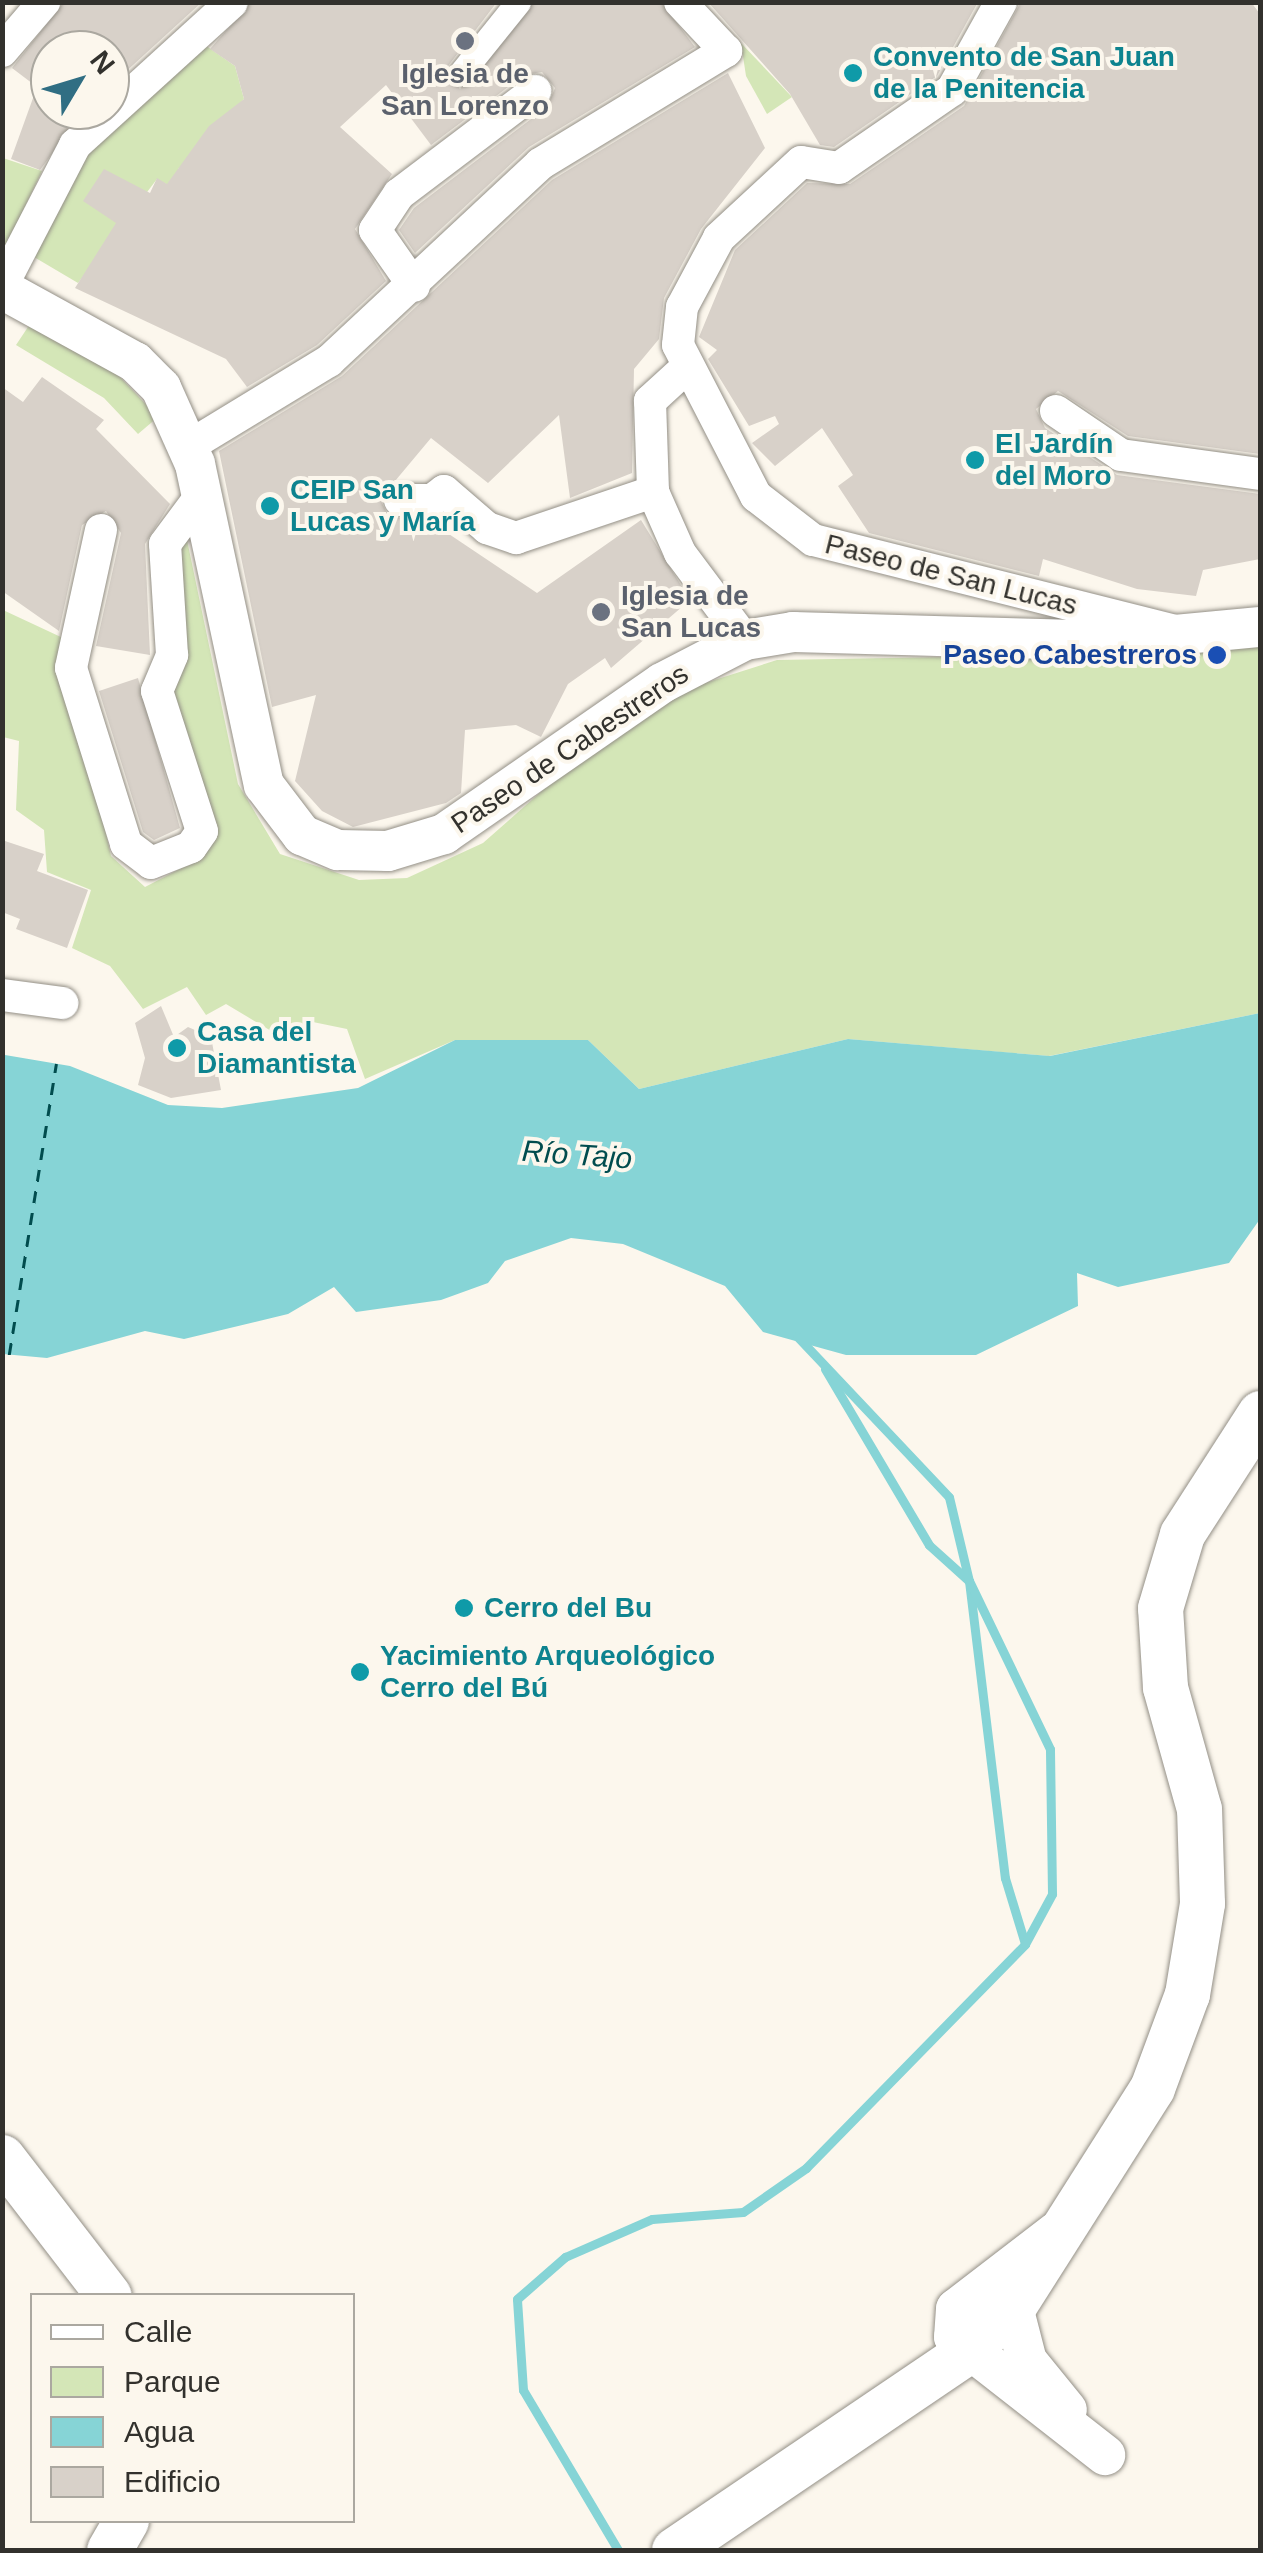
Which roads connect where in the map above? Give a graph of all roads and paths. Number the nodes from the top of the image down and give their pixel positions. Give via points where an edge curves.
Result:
1 (44, 2) edge
2 (232, 2) edge
3 (518, 2) edge
4 (680, 2) edge
5 (1002, 2) edge
6 (2, 51) edge
7 (462, 73) dead end
8 (535, 91) dead end
9 (414, 286) junction
10 (2, 287) edge
11 (686, 368) junction
12 (1056, 411) dead end
13 (188, 446) junction
14 (1260, 474) edge
15 (653, 492) junction
16 (203, 493) junction
17 (400, 500) dead end
18 (101, 530) dead end
19 (1260, 627) edge
20 (1185, 634) junction
21 (745, 640) junction
22 (2, 995) edge
23 (62, 1003) dead end
24 (1260, 1413) edge
25 (2, 2157) edge
26 (1067, 2224) junction
27 (107, 2293) edge
28 (1013, 2307) junction
29 (965, 2353) junction
30 (124, 2523) edge
31 (109, 2550) edge
32 (674, 2550) edge

1 - 6 street
2 - 10 street via 75,145
3 - 7 street
4 - 9 street via 726,51 540,164
5 - 11 street via 952,90 840,168 801,162 719,238 682,307
8 - 9 street via 400,194 375,230
9 - 13 street via 329,361
10 - 13 street, Paseo de Cabestreros via 135,362 160,388
11 - 15 street via 650,402
11 - 20 street, Paseo de San Lucas via 756,496 813,540
12 - 14 street via 1122,454
13 - 16 street, Paseo de Cabestreros
15 - 17 street via 516,538 487,528 444,491
15 - 21 street via 680,553
16 - 18 street via 165,544 160,568 172,655 157,691 202,831 178,855 151,863 132,855 71,668
16 - 21 street, Paseo de Cabestreros via 264,785 302,835 338,850 388,852 444,834 662,683
19 - 20 street, Paseo de Cabestreros
20 - 21 street, Paseo de Cabestreros via 1111,641 794,632
22 - 23 street
24 - 26 main road via 1182,1534 1160,1608 1165,1688 1203,1856 1187,1994 1152,2088
25 - 27 main road
26 - 28 main road
26 - 29 street via 956,2309 954,2337
28 - 29 main road
28 - 29 street via 1027,2360 1105,2456
29 - 32 main road
30 - 31 main road

